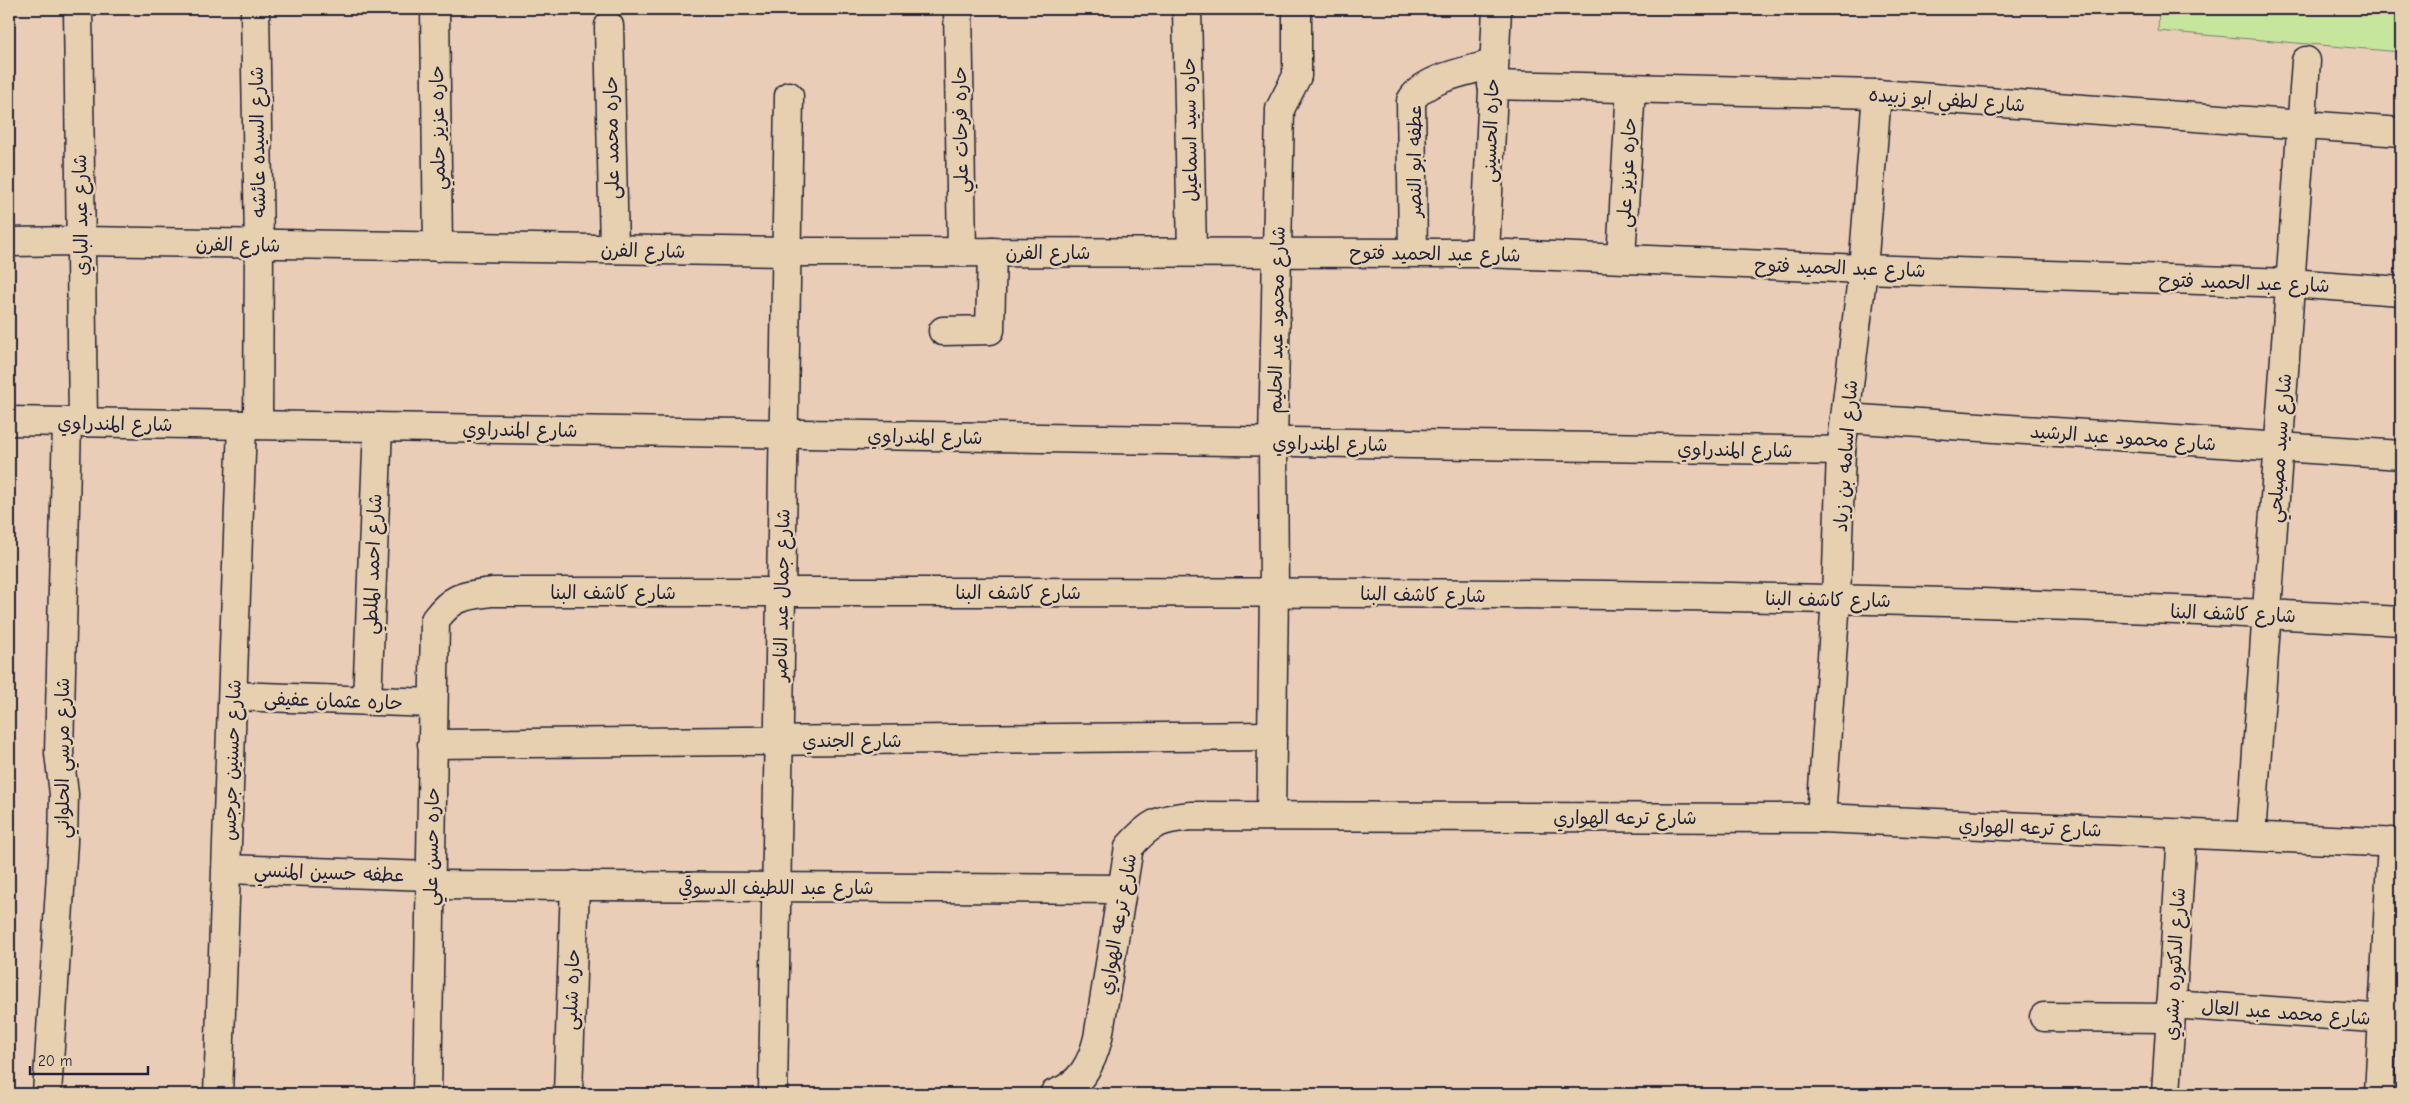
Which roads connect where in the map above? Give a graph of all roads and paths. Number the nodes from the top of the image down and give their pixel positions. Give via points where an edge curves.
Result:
1 (78, 9) edge
2 (255, 9) edge
3 (435, 9) edge
4 (958, 9) edge
5 (1187, 9) edge
6 (1297, 9) edge
7 (1497, 9) edge
8 (609, 26) dead end
9 (2306, 61) dead end
10 (1493, 75) junction
11 (1631, 88) junction
12 (1877, 94) junction
13 (789, 96) dead end
14 (2302, 126) junction
15 (2401, 132) edge
16 (80, 241) junction
17 (9, 242) edge
18 (259, 244) junction
19 (438, 247) junction
20 (614, 249) junction
21 (786, 252) junction
22 (962, 252) junction
23 (992, 252) junction
24 (1192, 252) junction
25 (1278, 252) junction
26 (1413, 252) junction
27 (1485, 253) junction
28 (1622, 258) junction
29 (1863, 269) junction
30 (2290, 283) junction
31 (2401, 291) edge
32 (943, 331) dead end
33 (1846, 418) junction
34 (9, 421) edge
35 (75, 422) junction
36 (250, 425) junction
37 (378, 427) junction
38 (784, 434) junction
39 (1273, 442) junction
40 (2279, 447) junction
41 (1842, 451) junction
42 (2401, 455) edge
43 (781, 592) junction
44 (1274, 592) junction
45 (1836, 599) junction
46 (447, 604) joint
47 (2267, 613) junction
48 (2401, 621) edge
49 (233, 696) junction
50 (367, 701) junction
51 (433, 704) junction
52 (1272, 736) junction
53 (778, 740) junction
54 (432, 744) junction
55 (1272, 816) junction
56 (1821, 818) junction
57 (2182, 833) junction
58 (2252, 836) junction
59 (2397, 842) edge
60 (227, 869) junction
61 (430, 880) junction
62 (575, 885) junction
63 (776, 887) junction
64 (1122, 889) junction
65 (2171, 1011) junction
66 (2044, 1017) dead end
67 (2392, 1020) edge
68 (47, 1094) edge
69 (218, 1094) edge
70 (428, 1094) edge
71 (568, 1094) edge
72 (773, 1094) edge
73 (1054, 1094) edge
74 (2166, 1094) edge
75 (2378, 1094) edge

1 - 16 street, شارع عبد الباري
2 - 18 street, شارع السيده عائشه
3 - 19 street, حاره عزيز حلمي
4 - 22 street, حاره فرحات علي
5 - 24 street, حاره سيد اسماعيل
6 - 25 street, شارع محمود عبد الحليم via 1297,76 1280,109
7 - 10 street, حاره الحسينى
8 - 20 street, حاره محمد على
9 - 14 street, شارع سيد مصيلحي
10 - 11 street, شارع لطفي ابو زبيده
10 - 26 street, عطفه ابو النصر via 1428,84 1416,92 1411,101
10 - 27 street, حاره الحسينى
11 - 12 street, شارع لطفي ابو زبيده
11 - 28 street, حاره عزيز على
12 - 14 street, شارع لطفي ابو زبيده
12 - 29 street, شارع اسامه بن زياد
13 - 21 street, شارع جمال عبد الناصر
14 - 15 street, شارع لطفي ابو زبيده
14 - 30 street, شارع سيد مصيلحي
16 - 17 street, شارع الفرن
16 - 18 street, شارع الفرن
16 - 35 street, شارع عبد الباري
18 - 19 street, شارع الفرن
18 - 36 street, شارع السيده عائشه
19 - 20 street, شارع الفرن
20 - 21 street, شارع الفرن
21 - 22 street, شارع الفرن
21 - 38 street, شارع جمال عبد الناصر
22 - 23 street, شارع الفرن
23 - 24 street, شارع الفرن
23 - 32 street via 990,330
24 - 25 street, شارع الفرن
25 - 26 street, شارع عبد الحميد فتوح
25 - 39 street, شارع محمود عبد الحليم
26 - 27 street, شارع عبد الحميد فتوح
27 - 28 street, شارع عبد الحميد فتوح
28 - 29 street, شارع عبد الحميد فتوح
29 - 30 street, شارع عبد الحميد فتوح
29 - 33 street, شارع اسامه بن زياد
30 - 31 street, شارع عبد الحميد فتوح
30 - 40 street, شارع سيد مصيلحي
33 - 40 street, شارع محمود عبد الرشيد
33 - 41 street, شارع اسامه بن زياد
34 - 35 street, شارع المندراوي
35 - 36 street, شارع المندراوي
35 - 68 street, شارع مرسي الحلواني via 59,752 64,794 63,842
36 - 37 street, شارع المندراوي
36 - 49 street, شارع حسنين جرجس
37 - 38 street, شارع المندراوي
37 - 50 street, شارع احمد الملطي
38 - 39 street, شارع المندراوي
38 - 43 street, شارع جمال عبد الناصر
39 - 41 street, شارع المندراوي
39 - 44 street, شارع محمود عبد الحليم
40 - 42 street, شارع محمود عبد الرشيد
40 - 47 street, شارع سيد مصيلحي
41 - 45 street, شارع اسامه بن زياد
43 - 44 street, شارع كاشف البنا
43 - 46 street, شارع كاشف البنا via 492,592 465,595
43 - 53 street, شارع جمال عبد الناصر
44 - 45 street, شارع كاشف البنا
44 - 52 street, شارع محمود عبد الحليم
45 - 47 street, شارع كاشف البنا
45 - 56 street, شارع اسامه بن زياد
46 - 51 street, حاره حسن علي via 435,620
47 - 48 street, شارع كاشف البنا
47 - 58 street, شارع سيد مصيلحي
49 - 50 street, حاره عثمان عفيفى
49 - 60 street, شارع حسنين جرجس
50 - 51 street, حاره عثمان عفيفى
51 - 54 street, حاره حسن علي
52 - 53 street, شارع الجندي
52 - 55 street, شارع محمود عبد الحليم
53 - 54 street, شارع الجندي
53 - 63 street, شارع جمال عبد الناصر
54 - 61 street, حاره حسن علي
55 - 56 street, شارع ترعه الهواري
55 - 64 street, شارع ترعه الهواري via 1167,818 1145,829 1129,847
56 - 57 street, شارع ترعه الهواري
57 - 58 street, شارع ترعه الهواري
57 - 65 street, شارع الدكتوره بشري
58 - 59 street, شارع ترعه الهواري
59 - 67 street
60 - 61 street, عطفه حسين المنسي
60 - 69 street, شارع حسنين جرجس
61 - 62 street, شارع عبد اللطيف الدسوقي
61 - 70 street, حاره حسن علي
62 - 63 street, شارع عبد اللطيف الدسوقي
62 - 71 street, حاره شلبى
63 - 64 street, شارع عبد اللطيف الدسوقي
63 - 72 street, شارع جمال عبد الناصر
64 - 73 street, شارع ترعه الهواري via 1100,1029 1092,1060 1080,1078 1063,1092
65 - 66 street, شارع محمد عبد العال
65 - 67 street, شارع محمد عبد العال
65 - 74 street, شارع الدكتوره بشري
67 - 75 street

